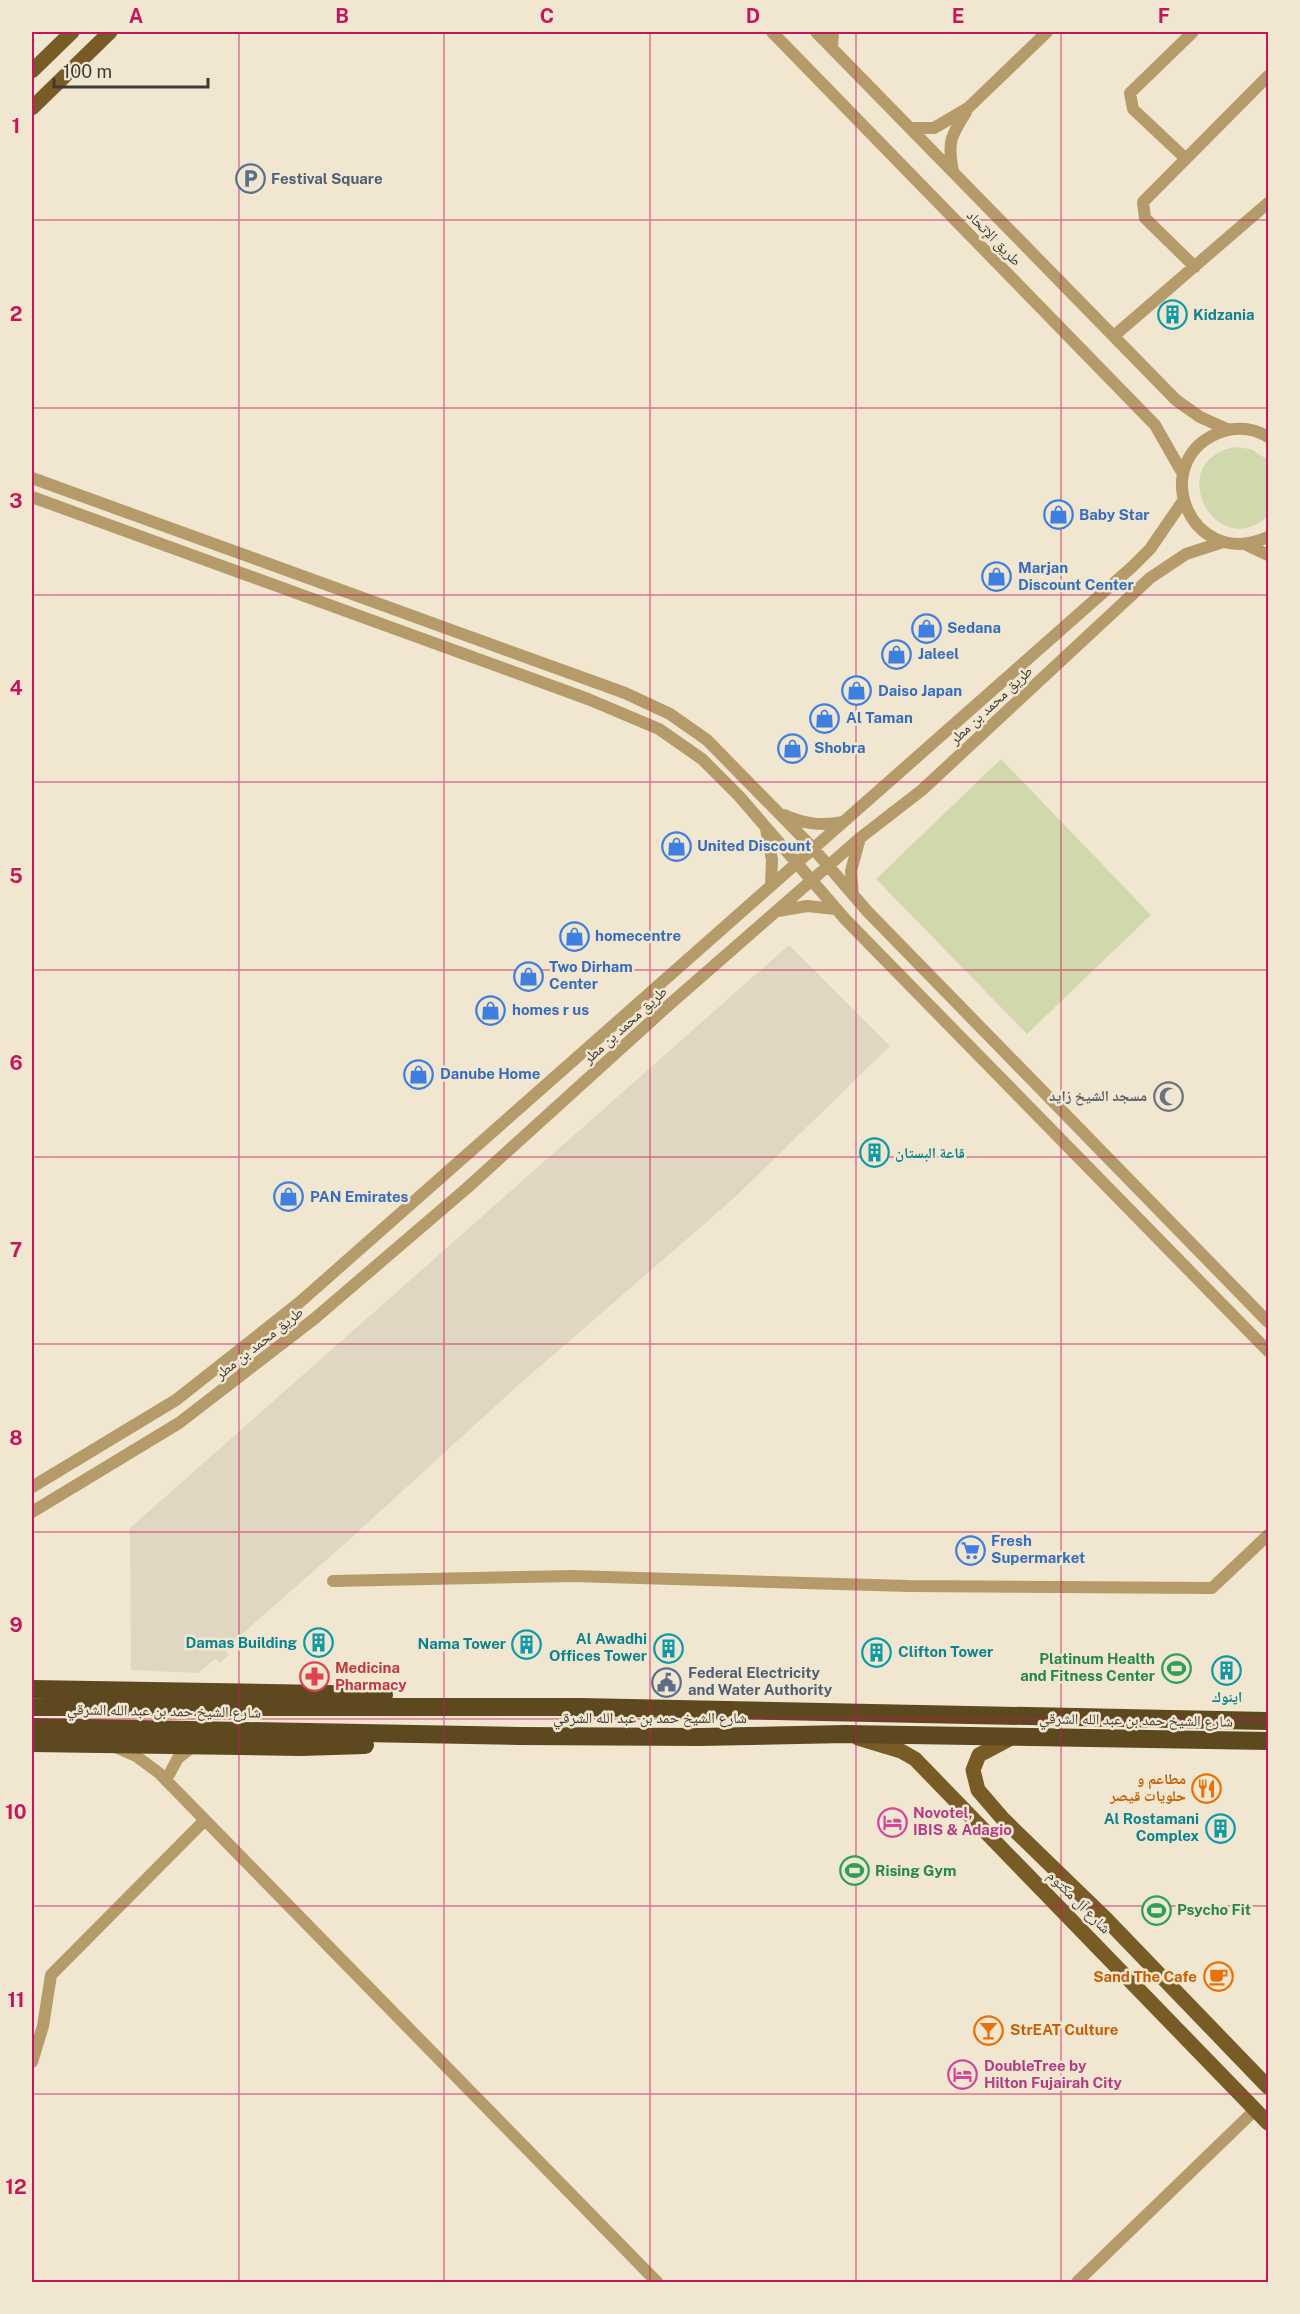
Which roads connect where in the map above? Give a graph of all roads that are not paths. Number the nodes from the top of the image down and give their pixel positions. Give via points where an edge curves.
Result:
1 (72, 32) edge
2 (110, 32) edge
3 (772, 32) edge
4 (816, 32) edge
5 (833, 32) edge
6 (1047, 32) edge
7 (1192, 32) edge
8 (832, 48) junction
9 (32, 72) edge
10 (1269, 76) edge
11 (32, 108) edge
12 (968, 108) junction
13 (910, 128) junction
14 (1185, 158) junction
15 (953, 172) junction
16 (1269, 203) edge
17 (1195, 267) junction
18 (1115, 335) junction
19 (1269, 426) edge
20 (1228, 430) junction
21 (1250, 430) junction
22 (1269, 437) edge
23 (1183, 474) junction
24 (32, 478) edge
25 (32, 497) edge
26 (1183, 501) junction
27 (1269, 537) edge
28 (1222, 542) junction
29 (1245, 544) junction
30 (1269, 555) edge
31 (780, 814) junction
32 (844, 821) junction
33 (765, 825) junction
34 (860, 838) junction
35 (812, 847) junction
36 (796, 863) junction
37 (828, 866) junction
38 (813, 881) junction
39 (771, 885) junction
40 (853, 896) junction
41 (836, 909) junction
42 (777, 911) junction
43 (966, 1014) junction
44 (945, 1020) junction
45 (1140, 1191) junction
46 (1115, 1194) junction
47 (1267, 1320) edge
48 (1244, 1326) junction
49 (1269, 1352) edge
50 (32, 1487) edge
51 (32, 1512) edge
52 (1269, 1534) edge
53 (333, 1581) dead end
54 (32, 1689) edge
55 (32, 1707) edge
56 (580, 1707) junction
57 (1269, 1720) edge
58 (32, 1727) edge
59 (846, 1734) junction
60 (1269, 1735) edge
61 (519, 1736) junction
62 (1016, 1736) junction
63 (1223, 1740) junction
64 (1269, 1741) edge
65 (32, 1743) edge
66 (108, 1744) junction
67 (196, 1745) junction
68 (166, 1780) junction
69 (205, 1820) junction
70 (1003, 1820) junction
71 (981, 1827) junction
72 (32, 2062) edge
73 (1269, 2087) edge
74 (1255, 2110) junction
75 (1269, 2123) edge
76 (657, 2283) edge
77 (1077, 2283) edge

1 - 9 main road
2 - 11 main road
3 - 23 street, طريق اﻹتحاد via 1155,425
4 - 8 street, طريق اﻹتحاد
5 - 8 street
6 - 12 street
7 - 14 street via 1130,93 1133,109
8 - 13 street, طريق اﻹتحاد
10 - 14 street
12 - 13 street via 934,128
12 - 15 street via 951,137
13 - 15 street, طريق اﻹتحاد
14 - 17 street via 1146,197 1142,210 1145,218
15 - 18 street, طريق اﻹتحاد
16 - 17 street
17 - 18 street
18 - 20 street, طريق اﻹتحاد via 1176,400
19 - 21 street
20 - 21 street
20 - 23 street via 1199,445
21 - 22 street
23 - 26 street
24 - 31 street via 625,693 670,714 707,740
25 - 33 street via 588,699 659,729 702,759
26 - 28 street via 1193,522
26 - 32 street, طريق محمد بن مطر via 1150,549 1132,567
27 - 29 street
28 - 29 street
28 - 34 street, طريق محمد بن مطر via 1186,554 1150,578 922,790
29 - 30 street
31 - 32 street via 808,823
31 - 35 street
32 - 35 street, طريق محمد بن مطر
33 - 36 street
33 - 39 street via 772,860
34 - 37 street, طريق محمد بن مطر
34 - 40 street via 851,871
35 - 36 street, طريق محمد بن مطر
35 - 37 street
36 - 38 street
36 - 39 street, طريق محمد بن مطر
37 - 38 street, طريق محمد بن مطر
37 - 40 street
38 - 41 street
38 - 42 street, طريق محمد بن مطر
39 - 50 street, طريق محمد بن مطر via 300,1302 176,1401
40 - 43 street
41 - 42 street via 807,906
41 - 44 street
42 - 51 street, طريق محمد بن مطر via 314,1319 179,1423
43 - 44 street via 949,1010
43 - 45 street
44 - 46 street
45 - 46 street via 1134,1202
45 - 47 street
46 - 48 street
47 - 48 street via 1253,1316
48 - 49 street
52 - 53 street via 1212,1588 908,1586 573,1576
54 - 56 highway via 495,1697 561,1700
55 - 56 highway, شارع الشيخ حمد بن عبد الله الشرقي
56 - 57 highway, شارع الشيخ حمد بن عبد الله الشرقي
58 - 61 highway, شارع الشيخ حمد بن عبد الله الشرقي
59 - 61 highway, شارع الشيخ حمد بن عبد الله الشرقي
59 - 62 highway, شارع الشيخ حمد بن عبد الله الشرقي
59 - 71 main road, شارع آل مكتوم via 915,1759
60 - 63 highway
61 - 67 highway via 312,1746
62 - 63 highway, شارع الشيخ حمد بن عبد الله الشرقي
62 - 70 main road, شارع آل مكتوم via 983,1752 973,1770 978,1790
63 - 64 highway, شارع الشيخ حمد بن عبد الله الشرقي
65 - 66 highway
66 - 67 highway
66 - 68 street via 136,1756
67 - 68 street via 178,1758
68 - 69 street
69 - 72 street via 51,1975 43,2026
69 - 76 street
70 - 71 main road via 986,1816
70 - 73 main road, شارع آل مكتوم via 1107,1920
71 - 74 main road, شارع آل مكتوم
74 - 75 main road, شارع آل مكتوم
74 - 77 street

